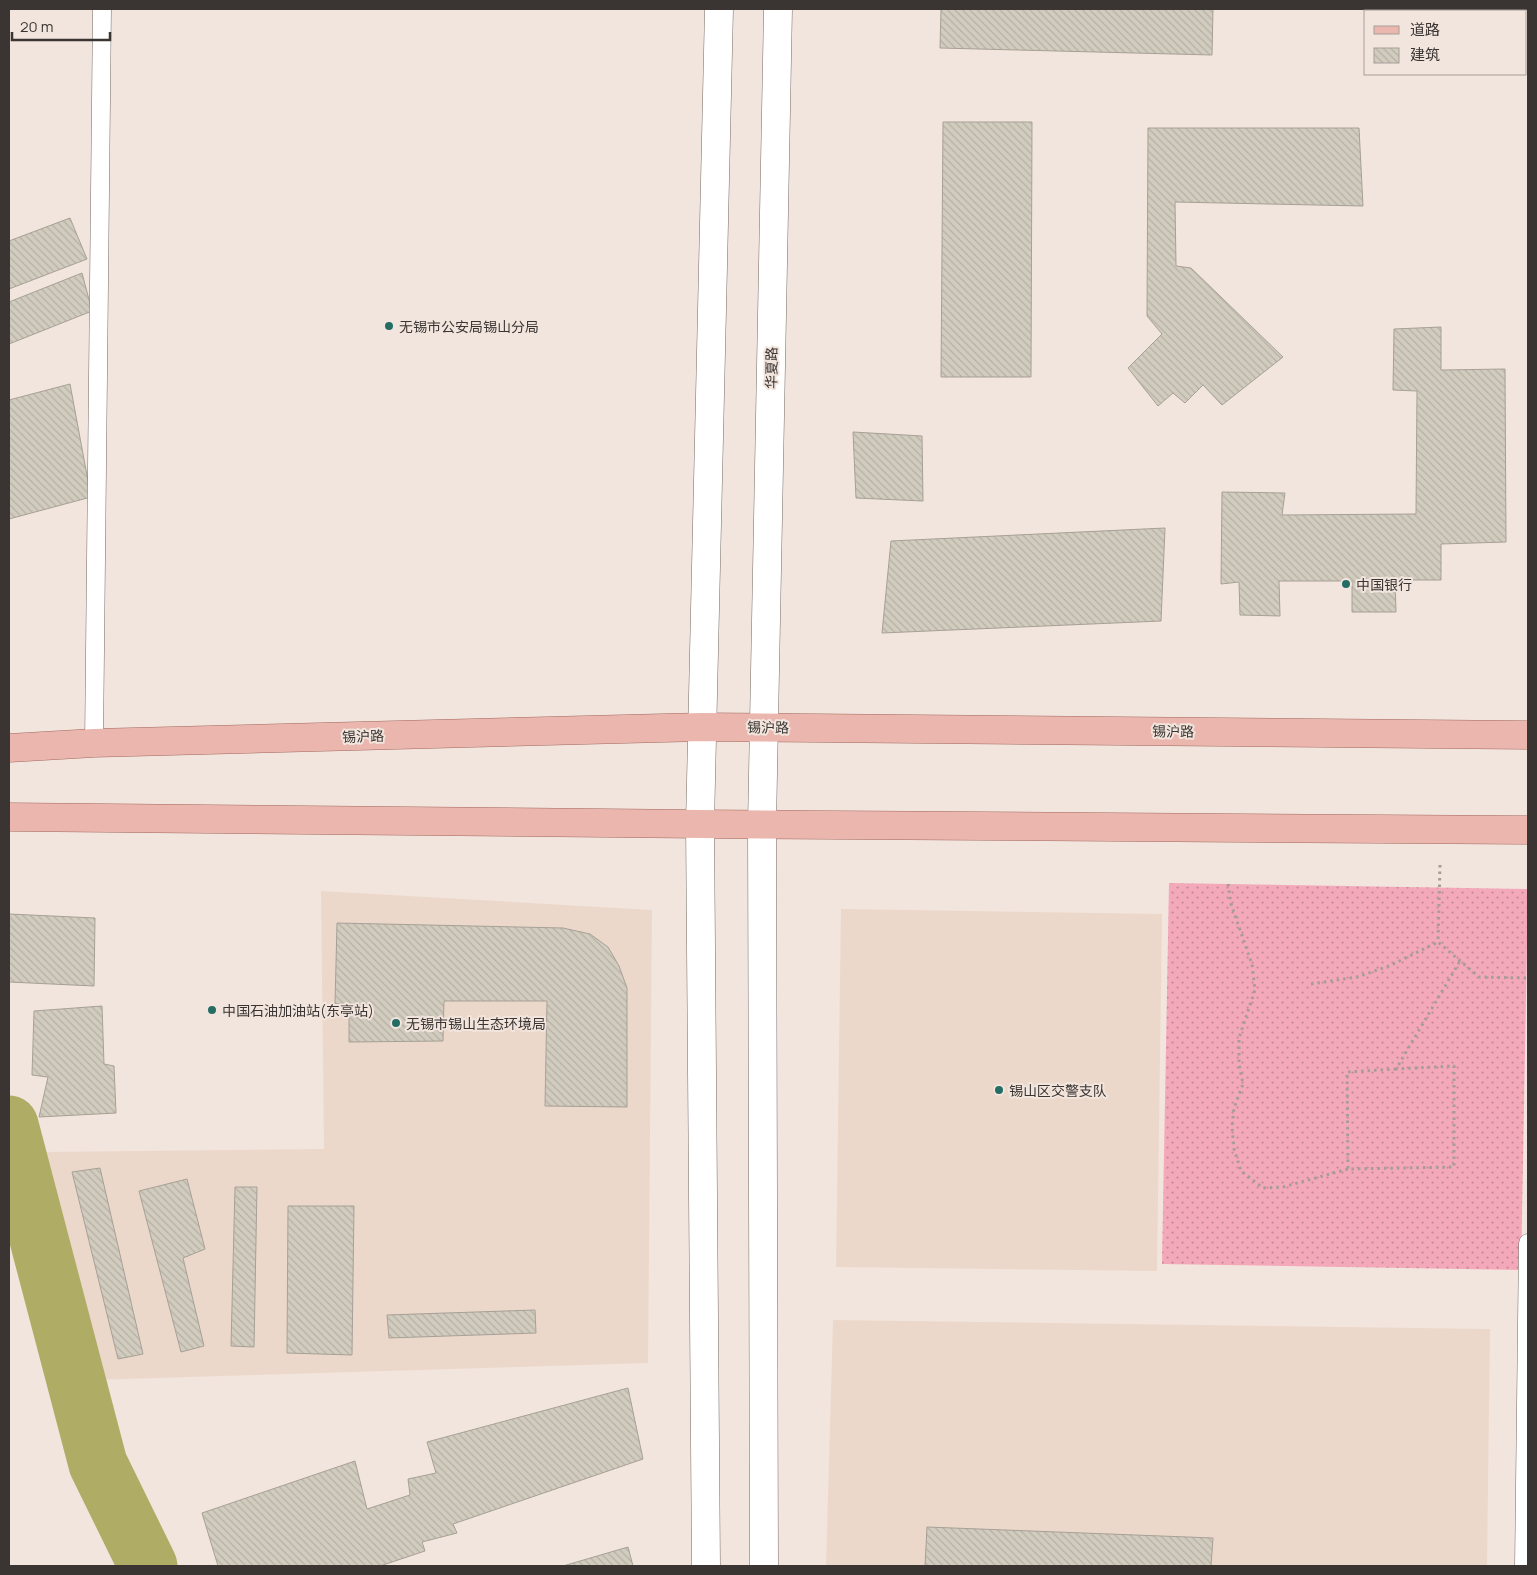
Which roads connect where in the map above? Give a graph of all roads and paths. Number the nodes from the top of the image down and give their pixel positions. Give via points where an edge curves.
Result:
1 (102, 9) edge
2 (719, 9) edge
3 (778, 9) edge
4 (702, 726) junction
5 (764, 727) junction
6 (1528, 735) edge
7 (94, 743) junction
8 (9, 748) edge
9 (9, 817) edge
10 (700, 824) junction
11 (762, 825) junction
12 (1528, 830) edge
13 (1440, 865) dead end
14 (1228, 884) dead end
15 (1438, 942) junction
16 (1460, 961) junction
17 (1526, 978) dead end
18 (1311, 984) dead end
19 (1396, 1069) junction
20 (1348, 1169) junction
21 (1528, 1243) edge
22 (706, 1566) edge
23 (764, 1566) edge
24 (1524, 1566) edge

1 - 7 lane
2 - 4 street
3 - 5 street, 华夏路
4 - 5 main road, 锡沪路
4 - 7 main road, 锡沪路
4 - 10 street
5 - 6 main road, 锡沪路
5 - 11 street, 华夏路
7 - 8 main road, 锡沪路
9 - 10 main road
10 - 11 main road
10 - 22 street
11 - 12 main road
11 - 23 street, 华夏路
13 - 15 path
14 - 20 path via 1231,904 1252,964 1255,990 1239,1038 1243,1084 1234,1108 1232,1127 1241,1171 1263,1188
15 - 16 path
15 - 18 path via 1389,966 1357,977
16 - 17 path via 1479,977
16 - 19 path
19 - 20 path via 1347,1072
19 - 20 path via 1454,1066 1454,1167
21 - 24 lane

